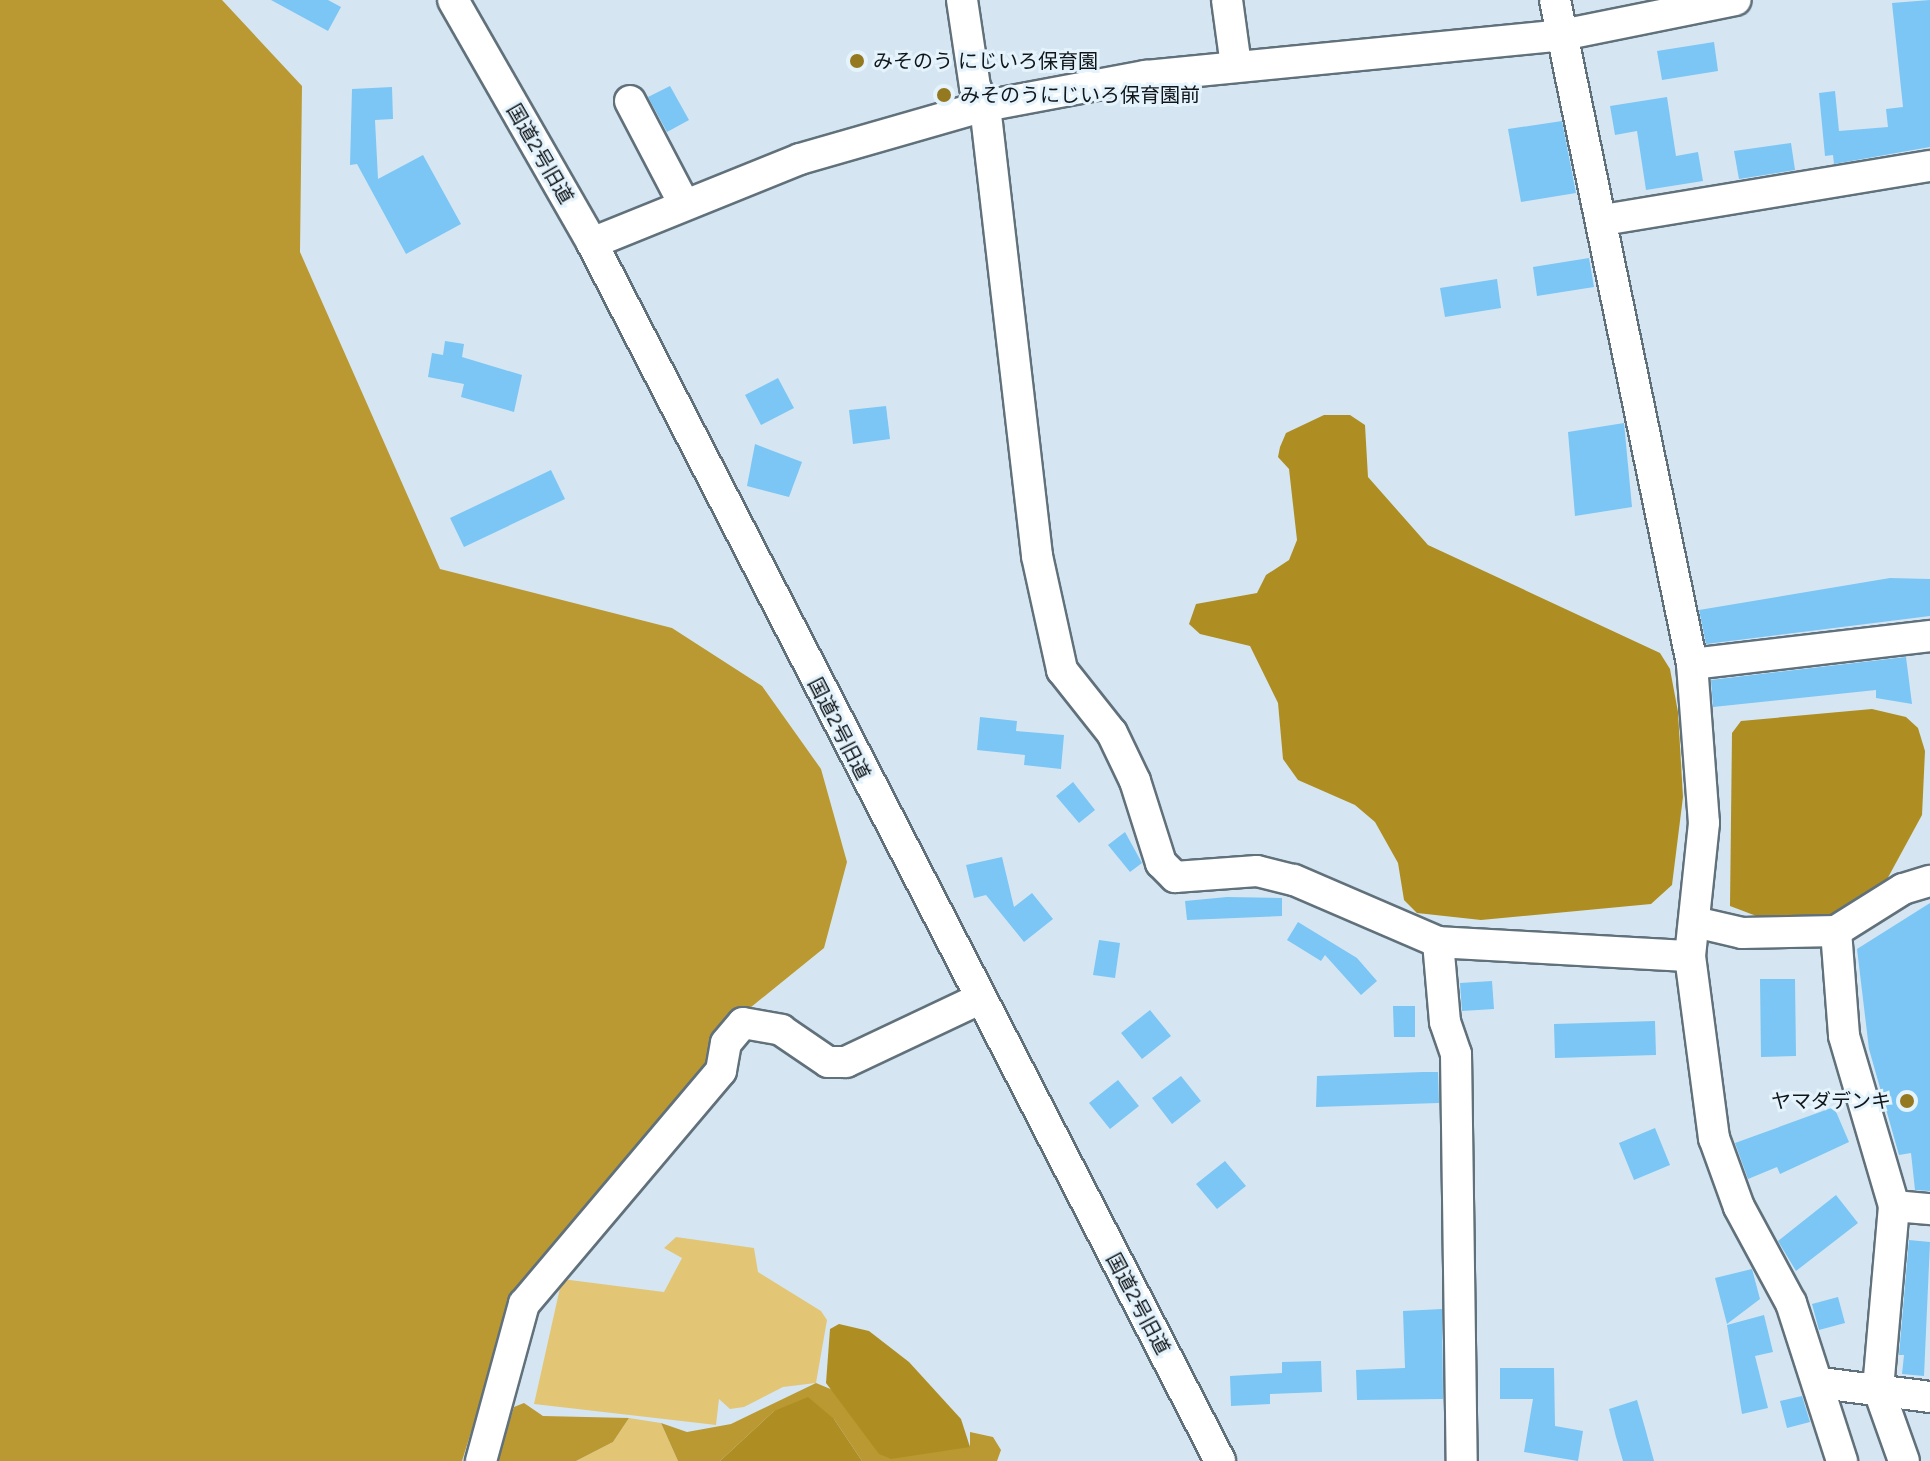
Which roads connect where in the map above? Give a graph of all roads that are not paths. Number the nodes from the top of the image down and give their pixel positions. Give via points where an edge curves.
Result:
1 (453, 0) edge
2 (962, 0) edge
3 (1227, 0) edge
4 (1555, 0) edge
5 (1735, 0) edge
6 (1562, 35) junction
7 (1236, 66) junction
8 (630, 101) dead end
9 (985, 106) junction
10 (1930, 166) edge
11 (684, 204) junction
12 (1603, 220) junction
13 (592, 243) junction
14 (1930, 636) edge
15 (1692, 664) junction
16 (1930, 881) edge
17 (1695, 922) junction
18 (1836, 931) junction
19 (1438, 942) junction
20 (1690, 956) junction
21 (977, 1000) junction
22 (1894, 1206) junction
23 (1930, 1209) edge
24 (1821, 1383) junction
25 (1878, 1388) junction
26 (1930, 1397) edge
27 (481, 1461) edge
28 (1220, 1461) edge
29 (1462, 1461) edge
30 (1842, 1461) edge
31 (1904, 1461) edge

1 - 13 street, 国道2号旧道
2 - 9 street via 975,87
3 - 7 street
4 - 6 street
5 - 6 street
6 - 7 street
6 - 12 street
7 - 9 street
8 - 11 street
9 - 11 street via 800,159
9 - 19 street via 1037,556 1062,670 1112,733 1135,781 1161,863 1175,877 1257,871 1294,880
10 - 12 street
11 - 13 street
12 - 15 street via 1653,454 1671,585
13 - 21 street, 国道2号旧道
14 - 15 street
15 - 17 street via 1704,823
16 - 18 street via 1903,889
17 - 18 street via 1742,933
17 - 20 street
18 - 22 street via 1844,1036
19 - 20 street
19 - 29 street via 1445,1022 1456,1054
20 - 24 street via 1714,1138 1739,1207 1791,1303
21 - 27 street via 846,1062 828,1062 781,1030 743,1023 726,1043 721,1071 524,1304
21 - 28 street, 国道2号旧道
22 - 23 street
22 - 25 street
24 - 25 street
24 - 30 street
25 - 26 street
25 - 31 street

